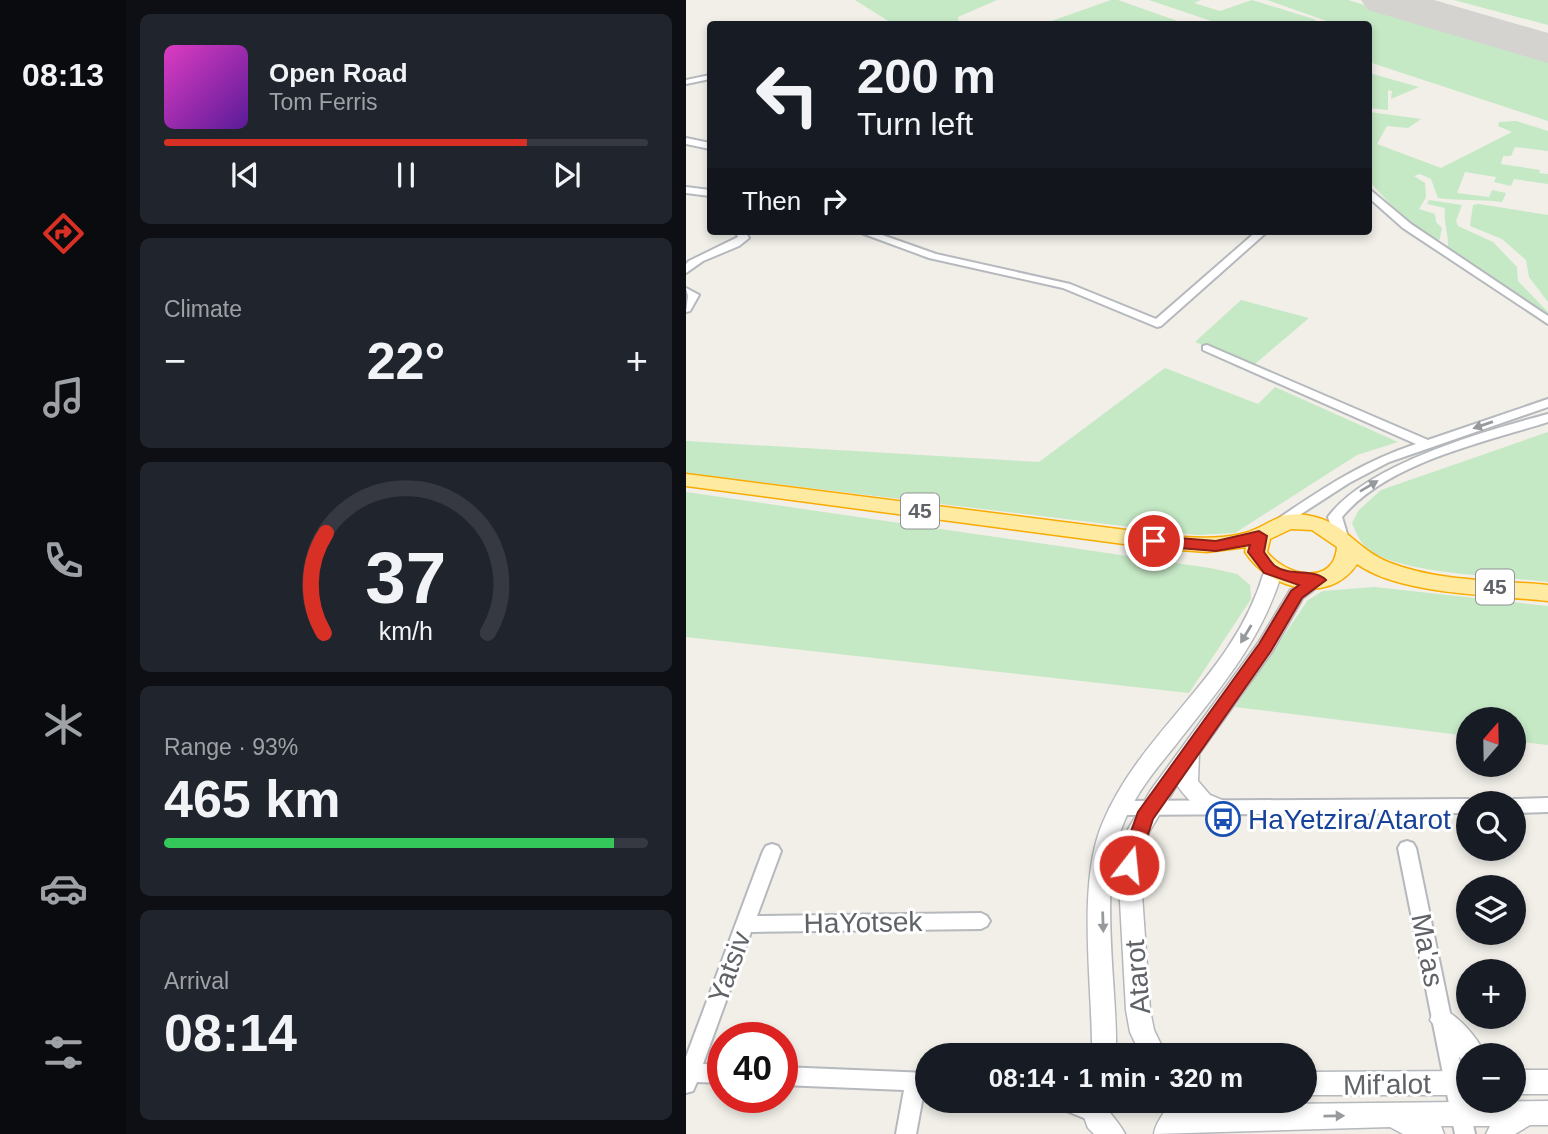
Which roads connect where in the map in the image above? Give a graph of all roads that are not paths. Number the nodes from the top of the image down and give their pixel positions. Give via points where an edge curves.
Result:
1 (707, 78) edge
2 (686, 82) edge
3 (686, 141) edge
4 (707, 145) edge
5 (686, 190) edge
6 (707, 193) edge
7 (1372, 195) edge
8 (742, 235) edge
9 (873, 235) edge
10 (1258, 235) edge
11 (686, 270) edge
12 (686, 291) edge
13 (686, 309) edge
14 (1548, 321) edge
15 (1207, 348) dead end
16 (1548, 403) edge
17 (1548, 418) edge
18 (1427, 444) junction
19 (686, 480) edge
20 (1281, 523) junction
21 (1259, 536) junction
22 (1154, 541) junction
23 (1345, 541) junction
24 (1270, 570) junction
25 (1325, 578) junction
26 (1442, 581) junction
27 (1548, 593) edge
28 (1190, 752) junction
29 (1548, 805) edge
30 (1456, 806) edge
31 (1526, 806) edge
32 (1119, 808) junction
33 (1220, 808) junction
34 (1150, 809) junction
35 (1407, 848) dead end
36 (772, 851) dead end
37 (981, 921) dead end
38 (745, 923) junction
39 (1442, 1020) junction
40 (1105, 1043) edge
41 (1148, 1043) edge
42 (1462, 1043) edge
43 (1456, 1064) edge
44 (707, 1075) edge
45 (687, 1076) edge
46 (798, 1077) edge
47 (915, 1082) edge
48 (1526, 1082) edge
49 (1548, 1082) edge
50 (1456, 1083) edge
51 (1317, 1084) edge
52 (915, 1105) edge
53 (1179, 1113) edge
54 (1537, 1114) edge
55 (1385, 1115) junction
56 (1463, 1124) edge
57 (1166, 1132) edge
58 (906, 1134) edge
59 (1431, 1134) edge
60 (1499, 1134) edge

1 - 2 street
3 - 4 street
5 - 6 street
7 - 14 street via 1407,226
8 - 11 street via 726,250 700,255
9 - 10 street via 933,256 1066,286 1157,324
12 - 13 street via 694,295
15 - 18 street
16 -> 18 street
23 -> 17 street via 1335,517 1339,509 1382,478
18 - 20 street via 1366,468
19 - 22 highway, 45
20 - 21 highway, 45
20 - 23 highway, 45 via 1307,522
21 - 22 highway, 45 via 1216,546
21 - 24 highway via 1256,552
22 - 24 highway, 45
23 - 25 highway via 1347,563
23 - 26 highway, 45 via 1378,567
24 - 25 highway, 45 via 1294,579
24 -> 32 street, Atarot via 1261,608 1243,640
25 - 26 highway, 45
25 - 28 street, Atarot via 1296,594 1265,647
26 - 27 highway, 45
28 - 33 street via 1186,783 1203,801
28 - 34 street, Atarot
29 - 31 street
30 - 33 street
32 - 34 street
32 -> 40 street, Atarot via 1100,863
33 - 34 street
34 - 41 street, Atarot via 1138,831 1129,865 1138,1010
35 - 39 street, Ma'as
36 - 38 street, Yatsiv
37 - 38 street, HaYotsek
38 - 45 street, Yatsiv
39 - 42 street
39 - 43 street, Ma'as
44 - 45 street
46 - 47 street
48 - 49 street
50 - 51 street, Mif'alot
52 - 58 street
53 - 57 street
54 - 56 street, Mif'alot
54 - 60 street via 1506,1125
55 - 56 street, Mif'alot
57 -> 55 street, Mif'alot via 1248,1119
55 - 59 street

